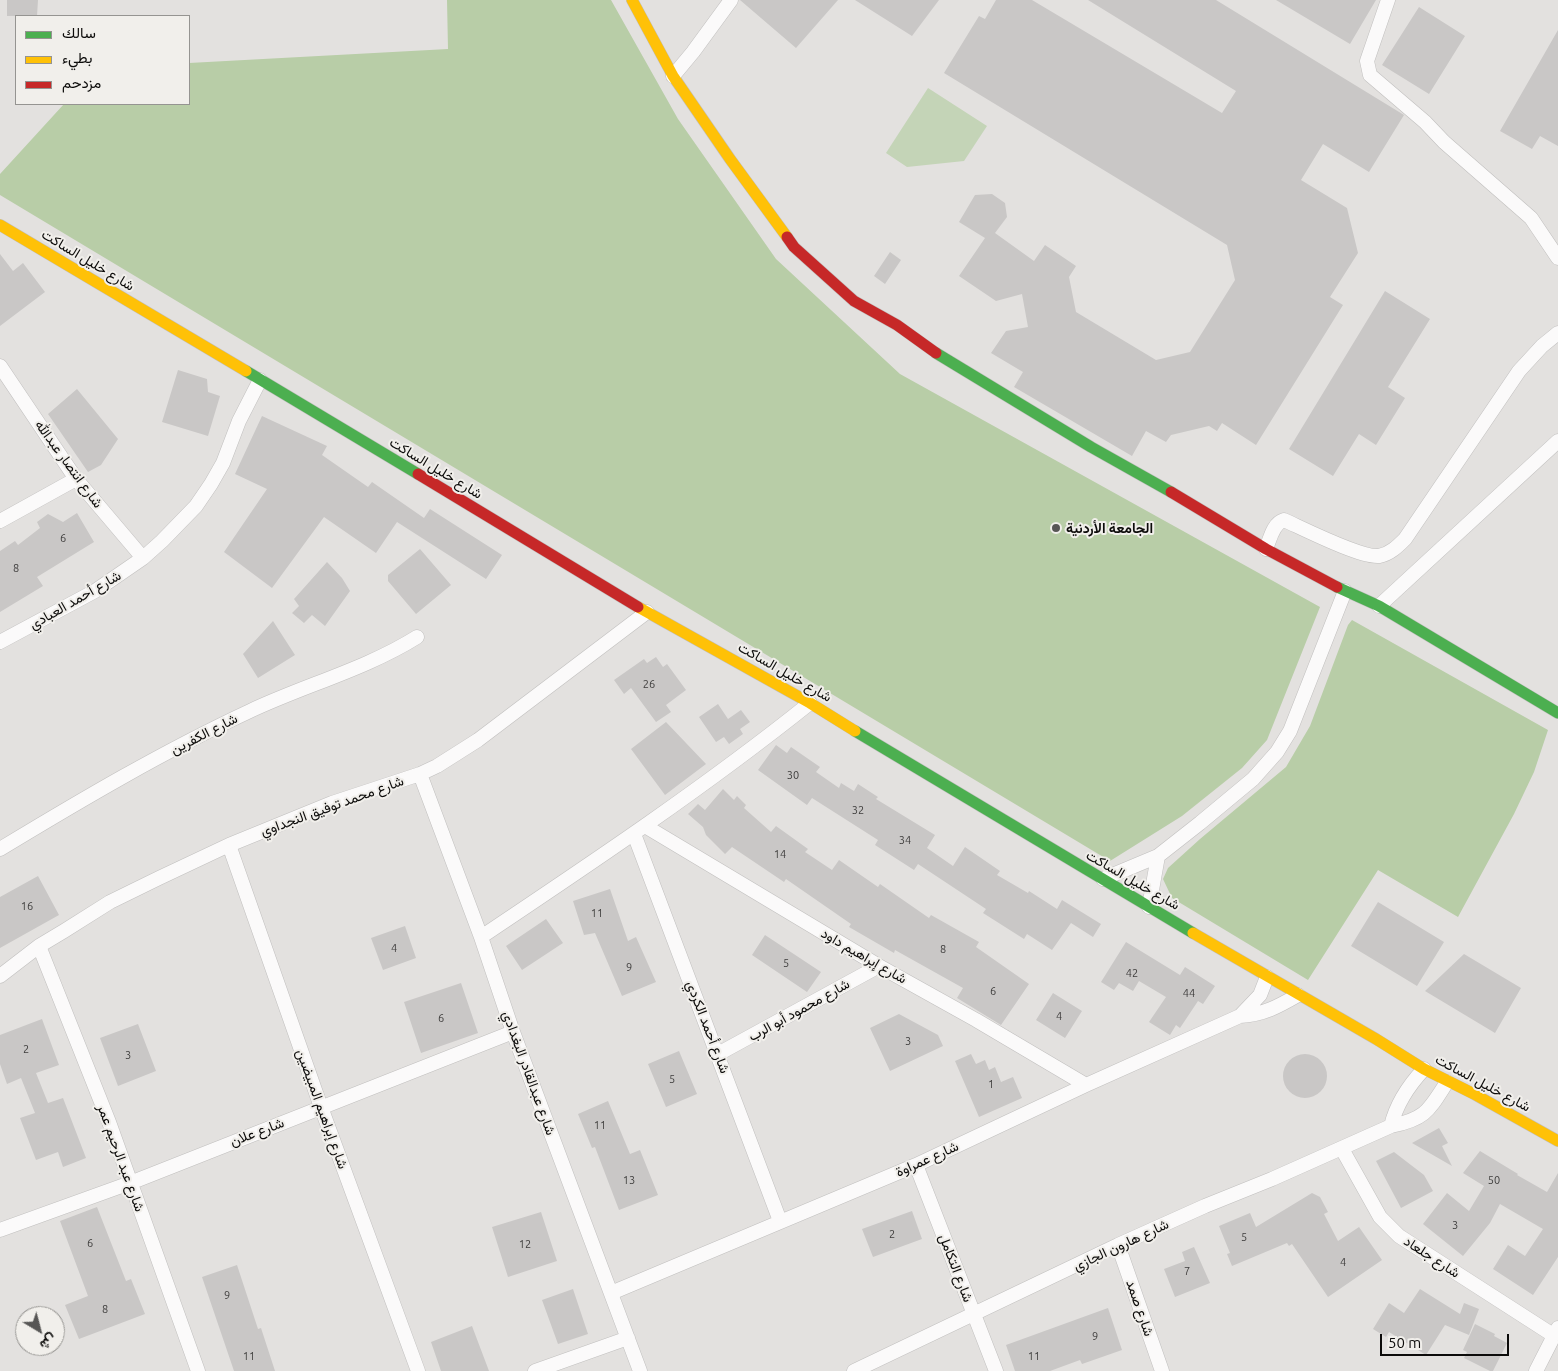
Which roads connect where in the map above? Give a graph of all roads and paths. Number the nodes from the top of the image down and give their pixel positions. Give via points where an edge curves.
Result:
1 (632, 0) edge
2 (731, 0) edge
3 (1388, 0) edge
4 (673, 76) junction
5 (0, 225) edge
6 (1558, 258) edge
7 (1558, 333) edge
8 (0, 366) edge
9 (260, 380) junction
10 (1558, 440) edge
11 (76, 479) junction
12 (0, 521) edge
13 (1266, 549) junction
14 (143, 558) junction
15 (1345, 591) junction
16 (1379, 606) junction
17 (647, 612) junction
18 (417, 637) dead end
19 (0, 642) edge
20 (810, 703) junction
21 (1558, 713) edge
22 (420, 774) junction
23 (639, 830) junction
24 (229, 845) junction
25 (0, 849) edge
26 (1158, 856) junction
27 (1103, 880) junction
28 (1149, 907) junction
29 (481, 936) junction
30 (40, 946) junction
31 (880, 966) junction
32 (0, 976) edge
33 (1268, 978) junction
34 (1298, 995) junction
35 (1240, 1016) junction
36 (513, 1032) junction
37 (718, 1054) junction
38 (1424, 1069) junction
39 (1447, 1082) junction
40 (1086, 1085) junction
41 (321, 1107) junction
42 (1391, 1126) junction
43 (1558, 1142) edge
44 (1342, 1149) junction
45 (916, 1164) junction
46 (130, 1183) junction
47 (780, 1222) junction
48 (0, 1230) edge
49 (1118, 1245) junction
50 (611, 1293) junction
51 (974, 1314) junction
52 (1556, 1331) edge
53 (628, 1338) junction
54 (198, 1371) edge
55 (418, 1371) edge
56 (534, 1371) edge
57 (640, 1371) edge
58 (854, 1371) edge
59 (996, 1371) edge
60 (1162, 1371) edge
61 (1536, 1371) edge

1 - 4 street
2 - 4 street
3 - 6 street via 1367,61 1370,75 1522,209 1543,233
4 - 13 street via 794,247 854,301 1036,415
5 - 9 street, شارع خليل الساكت
7 - 13 street via 1519,371 1398,547 1378,556 1351,549 1284,520 1277,524
8 - 11 street, شارع انتصار عبدالله
9 - 14 street, شارع أحمد العبادي via 211,484 196,506
9 - 17 street, شارع خليل الساكت
10 - 16 street
11 - 12 street
11 - 14 street, شارع انتصار عبدالله
13 - 15 street
14 - 19 street, شارع أحمد العبادي via 95,591
15 - 16 street
15 - 26 street via 1290,731 1277,752 1253,779
16 - 21 street
17 - 20 street, شارع خليل الساكت
17 - 22 street, شارع محمد توفيق النجداوي via 478,740
18 - 25 street, شارع الكفرين via 389,654 251,710 183,744
20 - 23 street
20 - 27 street, شارع خليل الساكت
22 - 24 street, شارع محمد توفيق النجداوي via 332,803
22 - 29 street, شارع عبدالقادر البغدادي
23 - 29 street
23 - 31 street, شارع إبراهيم داود
23 - 37 street, شارع أحمد الكردي
24 - 30 street, شارع محمد توفيق النجداوي via 110,902
24 - 41 street, شارع إبراهيم المبيضين
26 - 27 street
26 - 28 street
27 - 28 street, شارع خليل الساكت
28 - 33 street, شارع خليل الساكت
29 - 36 street, شارع عبدالقادر البغدادي
30 - 32 street, شارع محمد توفيق النجداوي
30 - 46 street, شارع عبد الرحيم عمر
31 - 37 street, شارع محمود أبو الرب
31 - 40 street, شارع إبراهيم داود
33 - 34 street, شارع خليل الساكت
33 - 35 street, شارع عمراوة via 1260,995
34 - 35 street, شارع عمراوة via 1266,1012
34 - 38 street, شارع خليل الساكت
35 - 40 street, شارع عمراوة
36 - 41 street, شارع علان
36 - 50 street, شارع عبدالقادر البغدادي
37 - 47 street, شارع أحمد الكردي
38 - 39 street, شارع خليل الساكت
38 - 42 street via 1394,1111
39 - 42 street, شارع هارون الجازي via 1429,1110 1408,1123
39 - 43 street, شارع خليل الساكت
40 - 45 street, شارع عمراوة
41 - 46 street, شارع علان
41 - 55 street, شارع إبراهيم المبيضين
42 - 44 street, شارع هارون الجازي
44 - 49 street, شارع هارون الجازي
44 - 52 street, شارع جلعاد via 1380,1217 1399,1236
45 - 47 street, شارع عمراوة
45 - 51 street, شارع التكامل
46 - 48 street, شارع علان
46 - 54 street, شارع عبد الرحيم عمر
47 - 50 street, شارع عمراوة
49 - 51 street, شارع هارون الجازي
49 - 60 street, شارع صمد
50 - 53 street, شارع عبدالقادر البغدادي
51 - 58 street, شارع هارون الجازي
51 - 59 street, شارع التكامل
52 - 61 street
53 - 56 street
53 - 57 street, شارع عبدالقادر البغدادي

